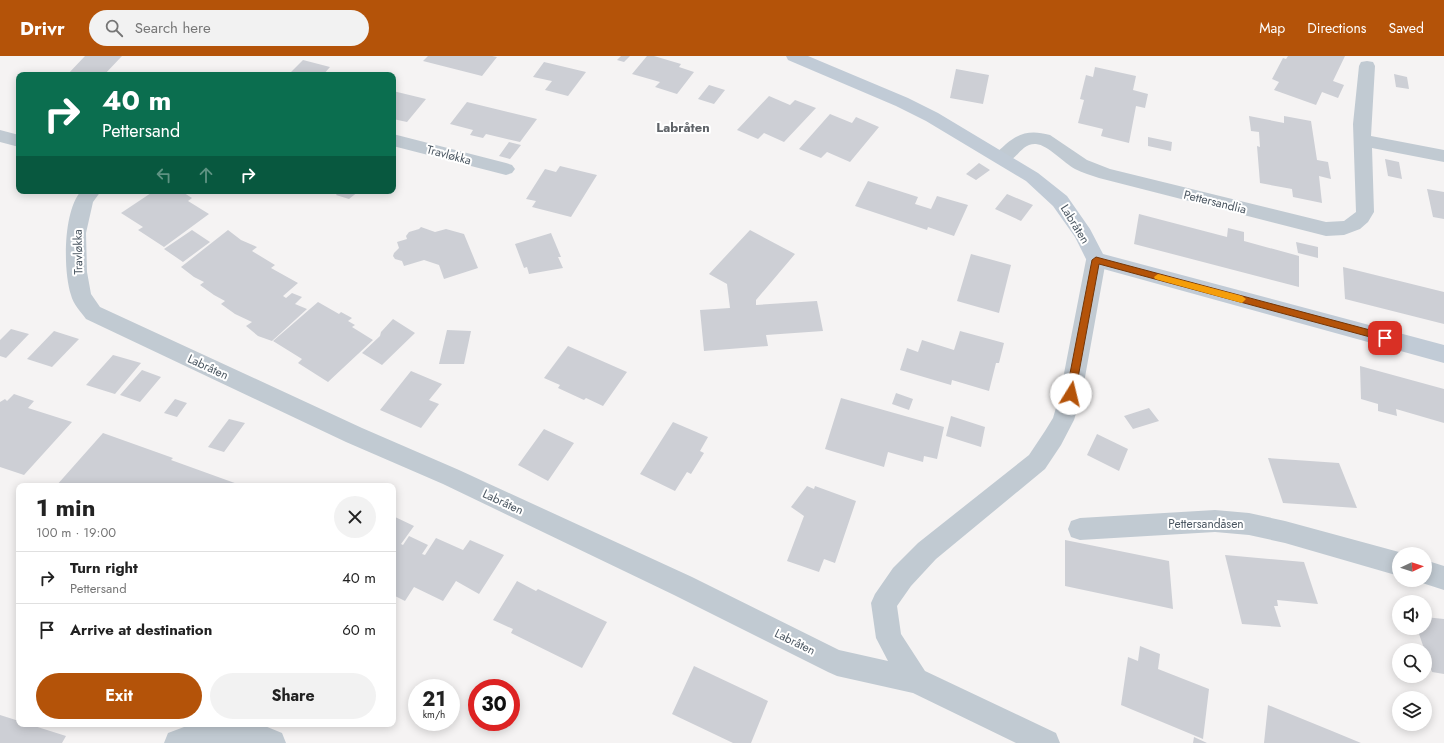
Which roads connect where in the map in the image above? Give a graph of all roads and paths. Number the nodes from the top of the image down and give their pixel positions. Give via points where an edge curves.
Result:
1 (794, 56) edge
2 (1368, 66) dead end
3 (0, 136) edge
4 (16, 140) edge
5 (1363, 140) junction
6 (396, 141) edge
7 (1442, 156) dead end
8 (1002, 158) junction
9 (506, 170) dead end
10 (89, 194) edge
11 (1096, 260) junction
12 (93, 313) joint
13 (1444, 354) edge
14 (1080, 528) dead end
15 (1392, 562) edge
16 (1432, 574) edge
17 (1444, 578) edge
18 (916, 680) junction
19 (178, 743) edge
20 (272, 743) edge
21 (1046, 743) edge

1 - 8 street, Labråten via 902,102
2 - 5 street, Pettersandlia via 1362,124
3 - 4 street
5 - 7 street
5 - 8 street, Pettersandlia via 1365,212 1361,220 1341,229 1326,229 1105,174 1081,164 1044,139 1027,138
6 - 9 street, Travløkka
8 - 11 street, Labråten via 1032,177 1060,201 1083,234
10 - 12 street, Travløkka via 84,200 76,233 77,272 81,296
11 - 13 street
11 - 18 street via 1071,394 1063,420 1053,438 1037,462 927,551 902,577 884,603 889,638
12 - 18 street, Labråten via 676,582 837,663
14 - 15 street, Pettersandåsen via 1214,522 1250,524
16 - 17 street
18 - 21 street, Labråten
19 - 20 street via 211,731 258,737

